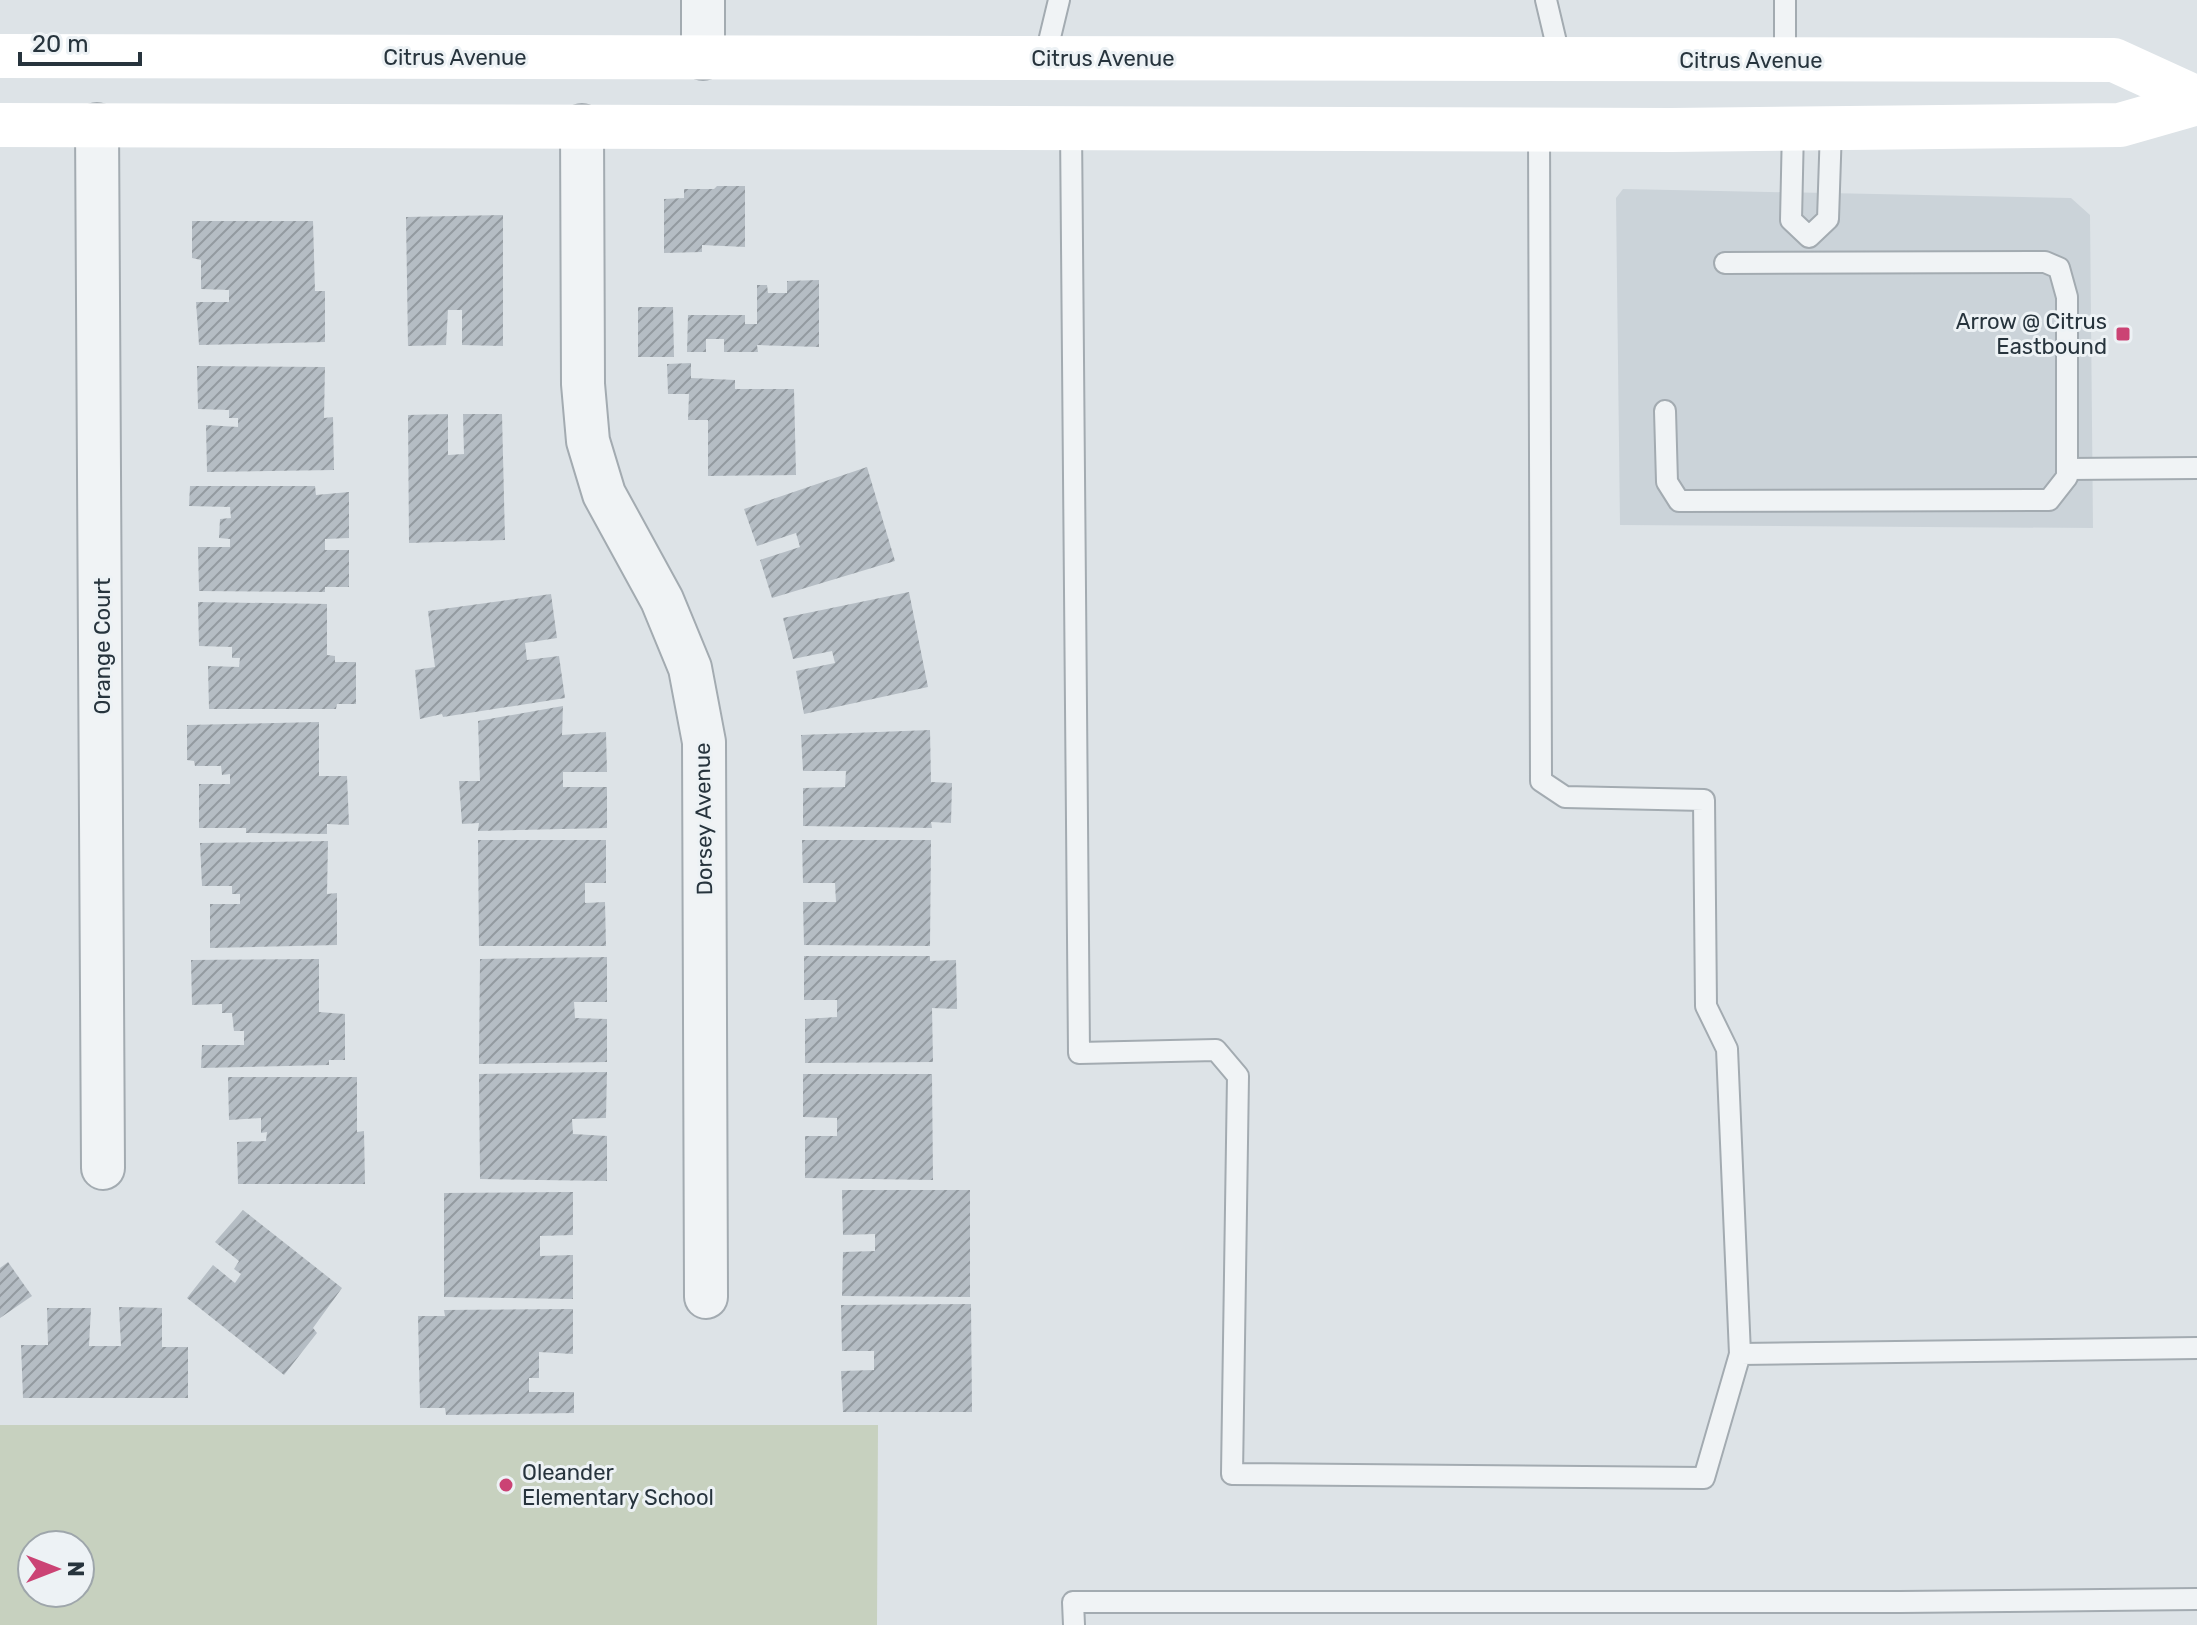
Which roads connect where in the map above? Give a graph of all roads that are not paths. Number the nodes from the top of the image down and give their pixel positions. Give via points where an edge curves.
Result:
1 (703, 0) edge
2 (1059, 0) edge
3 (1546, 0) edge
4 (1785, 0) edge
5 (0, 56) edge
6 (703, 58) junction
7 (1045, 58) junction
8 (1560, 59) junction
9 (1785, 60) junction
10 (2197, 100) edge
11 (0, 125) edge
12 (97, 125) junction
13 (582, 126) junction
14 (1071, 128) junction
15 (1812, 128) junction
16 (1539, 129) junction
17 (1809, 237) junction
18 (1808, 262) junction
19 (1725, 263) dead end
20 (1665, 411) dead end
21 (2197, 468) edge
22 (2067, 469) junction
23 (103, 1168) dead end
24 (706, 1297) dead end
25 (2197, 1348) edge
26 (1740, 1354) junction
27 (2197, 1599) edge
28 (1074, 1625) edge

1 - 6 street
2 - 7 lane
3 - 8 lane
4 - 9 lane
5 - 6 main road, Citrus Avenue
6 - 7 main road, Citrus Avenue
7 - 8 main road, Citrus Avenue
8 - 9 main road, Citrus Avenue
9 - 10 main road, Citrus Avenue via 2114,60
10 - 15 main road, Citrus Avenue via 2120,125
11 - 12 main road, Citrus Avenue
12 - 13 main road, Citrus Avenue
12 - 23 street, Orange Court
13 - 14 main road, Citrus Avenue
13 - 24 street, Dorsey Avenue via 588,441 604,494 662,600 690,668 704,742
14 - 16 main road, Citrus Avenue
14 - 26 lane via 1079,1053 1216,1050 1238,1076 1232,1474 1704,1478
15 - 16 main road, Citrus Avenue
15 - 17 lane via 1828,219
15 - 17 lane via 1791,220
16 - 26 lane via 1541,781 1565,797 1704,800 1706,1006 1727,1049
17 - 18 lane
18 - 19 lane
18 - 22 lane via 2045,262 2059,268 2067,297
20 - 22 lane via 1667,482 1679,501 2049,500 2067,477
21 - 22 lane
25 - 26 lane
27 - 28 lane via 1073,1602

